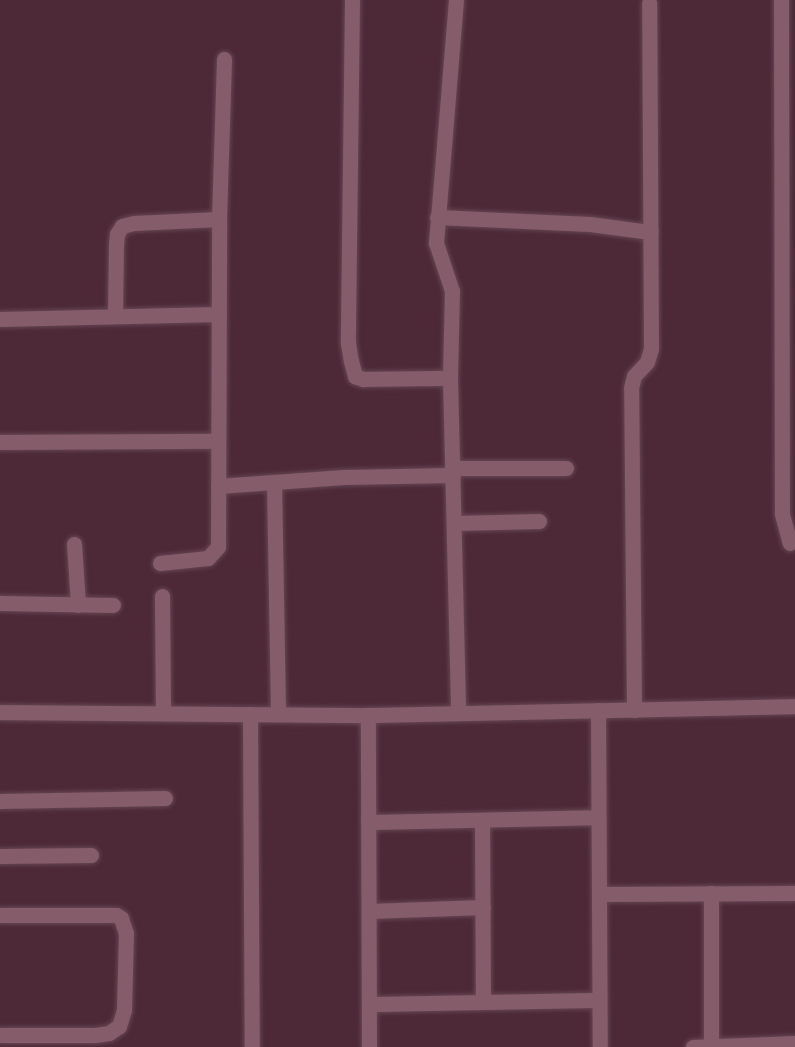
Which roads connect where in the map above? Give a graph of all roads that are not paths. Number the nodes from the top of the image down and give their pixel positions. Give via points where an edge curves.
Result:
1 (352, 0) edge
2 (456, 0) edge
3 (781, 0) edge
4 (650, 3) dead end
5 (224, 59) dead end
6 (788, 108) edge
7 (437, 217) junction
8 (219, 219) junction
9 (650, 232) junction
10 (219, 314) junction
11 (115, 316) junction
12 (0, 319) edge
13 (450, 378) junction
14 (219, 441) junction
15 (0, 442) edge
16 (789, 462) edge
17 (566, 468) dead end
18 (452, 472) junction
19 (274, 482) junction
20 (218, 486) junction
21 (539, 521) dead end
22 (454, 523) junction
23 (790, 543) dead end
24 (74, 544) dead end
25 (160, 563) dead end
26 (162, 596) dead end
27 (0, 603) edge
28 (78, 604) junction
29 (113, 605) dead end
30 (795, 706) edge
31 (598, 710) junction
32 (634, 710) junction
33 (0, 712) edge
34 (163, 713) junction
35 (458, 713) junction
36 (250, 714) junction
37 (278, 714) junction
38 (368, 715) junction
39 (165, 798) dead end
40 (0, 801) edge
41 (598, 817) junction
42 (482, 820) junction
43 (368, 822) junction
44 (91, 855) dead end
45 (0, 856) edge
46 (711, 893) junction
47 (795, 893) edge
48 (599, 894) junction
49 (483, 907) junction
50 (369, 912) junction
51 (0, 915) edge
52 (599, 1000) junction
53 (483, 1002) junction
54 (369, 1004) junction
55 (0, 1035) edge
56 (795, 1043) edge
57 (711, 1044) junction
58 (252, 1047) edge
59 (369, 1047) edge
60 (600, 1047) edge
61 (693, 1047) edge

1 - 13 street via 348,343 352,371 363,379
2 - 7 street
3 - 6 street
4 - 9 street
5 - 8 street
6 - 16 street
7 - 9 street via 590,224
7 - 13 street via 436,249 452,291
8 - 10 street
8 - 11 street via 122,226 116,245
9 - 32 street via 651,349 631,388
10 - 11 street
10 - 14 street
11 - 12 street
13 - 18 street
14 - 15 street
14 - 20 street
16 - 23 street via 782,514
17 - 18 street
18 - 19 street
18 - 22 street
19 - 20 street
19 - 37 street
20 - 25 street via 218,547 214,554 196,561
21 - 22 street
22 - 35 street
24 - 28 street
26 - 34 street
27 - 28 street
28 - 29 street
30 - 32 street
31 - 32 street
31 - 35 street
31 - 41 street
33 - 34 street
34 - 36 street
35 - 38 street
36 - 37 street
36 - 58 street
37 - 38 street
38 - 43 street
39 - 40 street
41 - 42 street
41 - 48 street
42 - 43 street
42 - 49 street
43 - 50 street
44 - 45 street
46 - 47 street
46 - 48 street
46 - 57 street
48 - 52 street
49 - 50 street
49 - 53 street
50 - 54 street
51 - 55 street via 116,915 126,933 124,1010 119,1026 109,1033 95,1035
52 - 53 street
52 - 60 street
53 - 54 street
54 - 59 street
56 - 57 street
57 - 61 street

